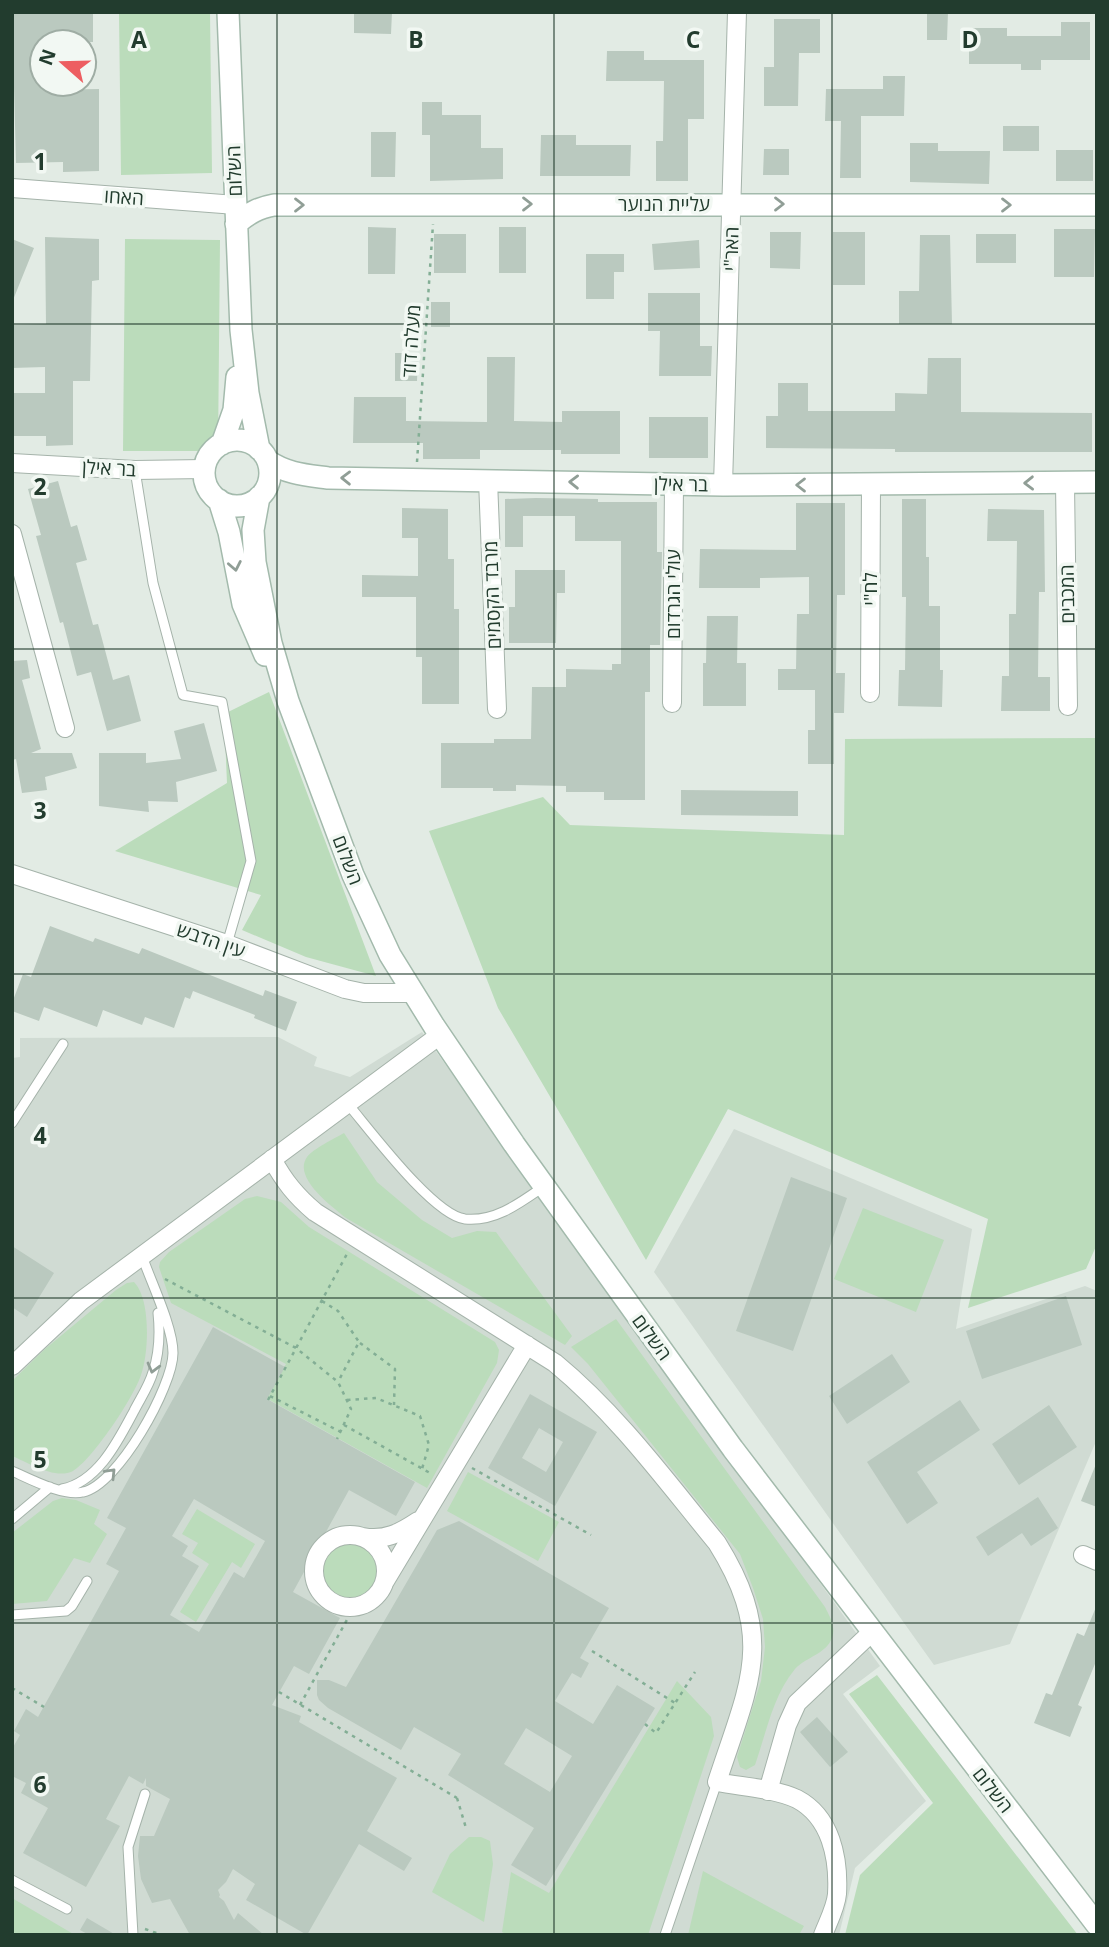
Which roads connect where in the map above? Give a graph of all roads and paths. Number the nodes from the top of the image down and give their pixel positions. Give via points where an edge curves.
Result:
1 (228, 12) edge
2 (737, 12) edge
3 (12, 188) edge
4 (733, 204) junction
5 (434, 205) junction
6 (1097, 205) edge
7 (236, 214) junction
8 (241, 330) junction
9 (222, 444) junction
10 (263, 455) junction
11 (12, 463) edge
12 (205, 469) junction
13 (135, 470) junction
14 (416, 479) junction
15 (488, 480) junction
16 (1097, 482) edge
17 (1065, 483) junction
18 (674, 485) junction
19 (723, 485) junction
20 (871, 485) junction
21 (259, 498) junction
22 (219, 500) junction
23 (12, 534) edge
24 (870, 693) dead end
25 (288, 701) junction
26 (673, 702) dead end
27 (1068, 706) dead end
28 (497, 709) dead end
29 (65, 728) dead end
30 (12, 874) edge
31 (226, 944) junction
32 (412, 993) junction
33 (440, 1035) junction
34 (63, 1044) dead end
35 (347, 1103) junction
36 (12, 1123) edge
37 (272, 1160) junction
38 (544, 1186) junction
39 (356, 1238) junction
40 (144, 1263) junction
41 (158, 1300) junction
42 (322, 1301) junction
43 (359, 1342) junction
44 (527, 1345) junction
45 (296, 1348) junction
46 (15, 1359) edge
47 (338, 1382) junction
48 (270, 1396) junction
49 (268, 1400) dead end
50 (346, 1400) junction
51 (394, 1405) junction
52 (344, 1425) junction
53 (341, 1432) junction
54 (337, 1438) dead end
55 (458, 1460) junction
56 (422, 1469) junction
57 (12, 1471) edge
58 (445, 1481) junction
59 (50, 1487) junction
60 (424, 1517) junction
61 (12, 1519) edge
62 (591, 1535) dead end
63 (361, 1537) junction
64 (87, 1581) dead end
65 (385, 1581) junction
66 (354, 1607) junction
67 (12, 1615) edge
68 (872, 1632) junction
69 (592, 1651) dead end
70 (695, 1672) dead end
71 (12, 1688) edge
72 (279, 1692) dead end
73 (675, 1703) junction
74 (300, 1705) junction
75 (44, 1707) dead end
76 (645, 1724) dead end
77 (717, 1782) junction
78 (768, 1791) junction
79 (145, 1794) dead end
80 (466, 1828) dead end
81 (12, 1880) edge
82 (66, 1909) dead end
83 (1097, 1925) edge
84 (133, 1930) edge
85 (162, 1935) edge
86 (666, 1935) edge
87 (823, 1935) edge

1 - 7 street, השלום
2 - 4 street, האר"י
3 - 7 street, האחו
5 -> 4 street, עליית הנוער
4 -> 6 street, עליית הנוער
4 - 19 street, האר"י
7 -> 5 street, עליית הנוער via 274,205
5 - 14 path, מעלה דוד
7 - 8 street, השלום
8 - 9 street, השלום via 234,410
8 - 10 street, השלום via 248,393
9 - 10 street via 243,441
9 - 12 street
14 -> 10 street, בר אילן via 297,474 280,469
10 - 21 street via 270,472
11 - 13 street, בר אילן
12 - 13 street, בר אילן
12 - 22 street via 209,489
13 - 31 lane via 153,583 183,695 222,702 251,860
14 - 15 street, בר אילן
18 -> 15 street, בר אילן
15 - 28 street, מרבד הקסמים
16 - 17 street, בר אילן
17 -> 20 street, בר אילן
17 - 27 street, המכבים
18 - 19 street, בר אילן
18 - 26 street, עולי הגרדום
20 -> 19 street, בר אילן
20 - 24 street, לח"י
21 - 22 street via 234,506
21 - 25 street, השלום via 253,530 255,562
22 -> 25 street, השלום via 243,604
23 - 29 street
25 - 32 street, השלום via 353,875
30 - 31 street, עין הדבש
31 - 32 street, עין הדבש via 345,989
32 - 33 street, השלום
33 - 35 street
33 - 38 street, השלום
34 - 36 lane
35 - 37 street
35 - 38 lane via 411,1178 450,1214 463,1219 490,1217
37 - 39 street via 295,1196
37 - 40 street
38 - 68 street, השלום via 733,1450
39 - 42 path
39 - 44 street
40 - 41 lane
40 - 45 path
40 - 46 street via 81,1301
41 -> 59 lane via 159,1342 153,1373 114,1448 72,1487
59 -> 41 lane via 83,1492 97,1486 139,1436 163,1389 173,1355
42 - 43 path via 338,1311
42 - 45 path
43 - 47 path
43 - 51 path via 396,1369
44 - 55 street
44 - 77 street via 555,1363 610,1413 717,1543 742,1589 754,1655
45 - 47 path
45 - 48 path
47 - 50 path
48 - 49 path
48 - 53 path
50 - 51 path via 376,1398
50 - 52 path via 351,1409
51 - 56 path via 420,1416 429,1445
52 - 53 path
52 - 56 path
53 - 54 path
55 - 58 street
55 - 62 path
56 - 58 path
57 - 59 lane
58 - 60 street
59 - 61 lane
60 - 63 street via 388,1537
60 - 65 street
63 - 65 street via 384,1559
63 - 66 street via 338,1537 328,1543 320,1551 314,1573 331,1602
64 - 67 lane via 66,1611
65 - 66 street via 373,1599
66 - 74 path
68 - 78 street via 797,1703
68 - 83 street, השלום
69 - 73 path
70 - 73 path
71 - 75 path
72 - 74 path, bridge
73 - 76 path via 656,1733
74 - 80 path, bridge via 457,1798
77 - 78 street
77 - 86 lane
78 - 87 street via 798,1800 828,1828 837,1896
79 - 84 lane via 128,1847
81 - 82 lane
84 - 85 path

